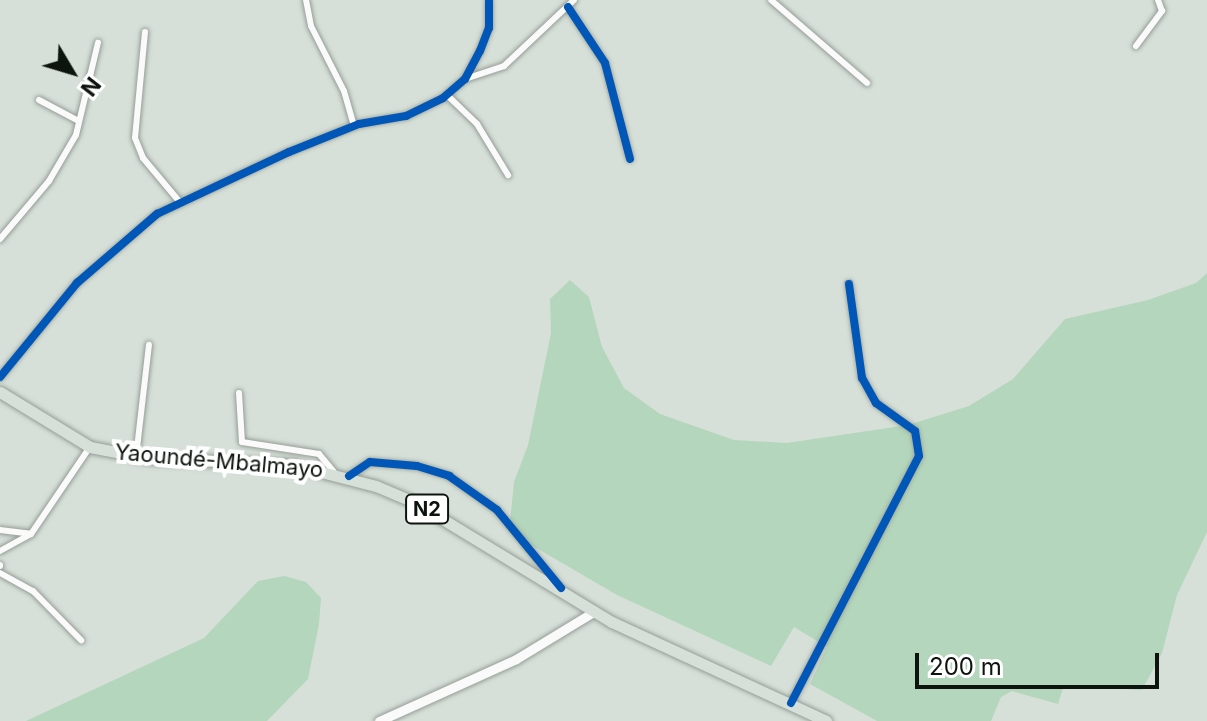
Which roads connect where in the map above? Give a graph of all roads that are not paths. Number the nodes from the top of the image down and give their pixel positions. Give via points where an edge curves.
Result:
1 (306, 0) edge
2 (489, 0) edge
3 (574, 0) edge
4 (771, 0) edge
5 (1158, 0) edge
6 (568, 7) junction
7 (145, 32) dead end
8 (98, 43) dead end
9 (1136, 46) dead end
10 (465, 79) junction
11 (867, 83) dead end
12 (447, 95) junction
13 (39, 100) dead end
14 (77, 120) junction
15 (354, 126) junction
16 (630, 159) dead end
17 (508, 175) dead end
18 (179, 201) junction
19 (0, 239) edge
20 (849, 284) dead end
21 (149, 345) dead end
22 (0, 377) edge
23 (0, 392) edge
24 (239, 393) dead end
25 (90, 447) junction
26 (136, 457) junction
27 (334, 472) junction
28 (349, 476) junction
29 (0, 530) edge
30 (31, 534) junction
31 (0, 551) edge
32 (0, 573) edge
33 (561, 588) junction
34 (595, 611) junction
35 (81, 640) dead end
36 (791, 703) junction
37 (379, 721) edge
38 (826, 721) edge

1 - 15 street via 311,26 344,91
2 - 10 street via 489,28
3 - 6 street
4 - 11 street
5 - 9 street via 1162,11
6 - 10 street via 504,66
6 - 16 street via 605,63
7 - 18 street via 135,138 143,158
8 - 14 street
10 - 12 street
12 - 15 street via 406,116
12 - 17 street via 477,124
13 - 14 street
14 - 19 street via 76,135 49,181
15 - 18 street
18 - 22 street via 112,249 77,283
20 - 36 street via 862,378 876,403 915,431 919,456
21 - 26 street
23 - 25 highway, Yaoundé-Mbalmayo / N2
24 - 27 street via 242,442 319,454
25 - 26 highway, Yaoundé-Mbalmayo / N2
25 - 30 street
26 - 27 highway, Yaoundé-Mbalmayo / N2
27 - 28 highway, Yaoundé-Mbalmayo / N2
28 - 33 highway, Yaoundé-Mbalmayo / N2 via 416,503
28 - 33 street via 370,462 417,466 449,476 497,510
29 - 30 street
30 - 31 street
32 - 35 street via 33,591
33 - 34 highway, Yaoundé-Mbalmayo / N2
34 - 36 highway, Yaoundé-Mbalmayo / N2
34 - 37 main road via 516,659
36 - 38 highway, Yaoundé-Mbalmayo / N2

